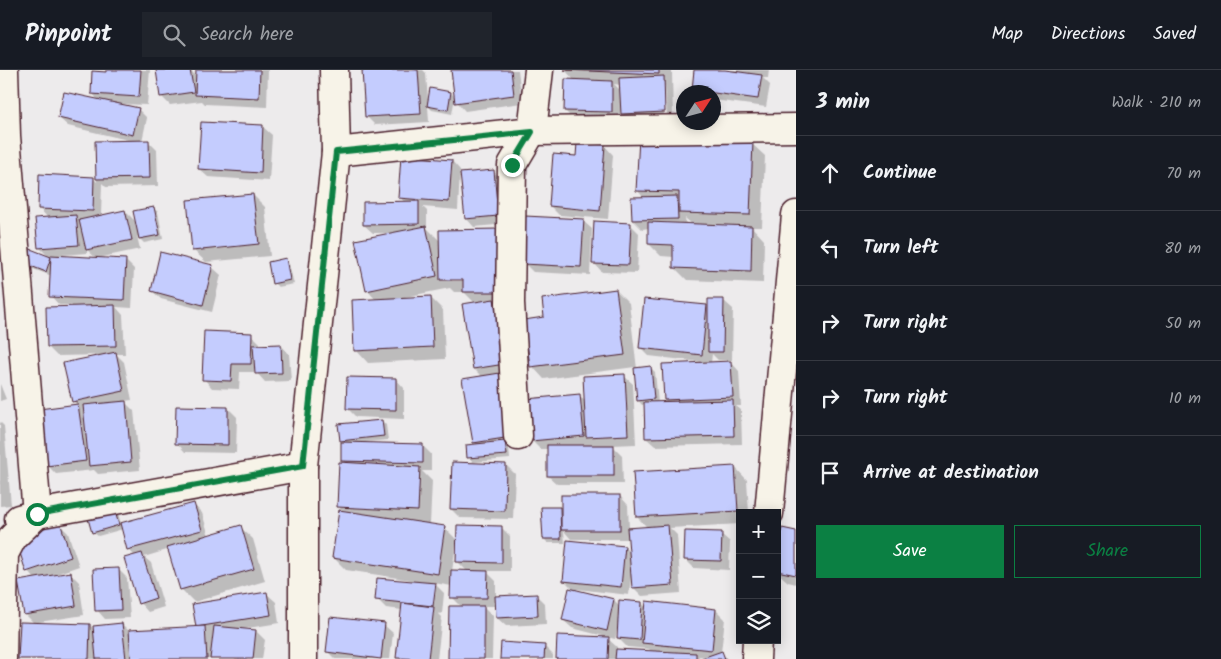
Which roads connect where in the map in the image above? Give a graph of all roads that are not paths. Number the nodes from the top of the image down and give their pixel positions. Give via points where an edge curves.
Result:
1 (4, 70) edge
2 (334, 70) edge
3 (539, 70) edge
4 (796, 128) edge
5 (532, 132) junction
6 (336, 152) junction
7 (796, 215) edge
8 (518, 436) dead end
9 (303, 466) junction
10 (769, 509) edge
11 (37, 514) junction
12 (6, 528) edge
13 (757, 644) edge
14 (2, 659) edge
15 (303, 659) edge
16 (756, 659) edge

1 - 11 street via 6,136
2 - 6 street
3 - 5 street
4 - 5 street
5 - 6 street
5 - 8 street via 512,165 510,303
6 - 9 street
7 - 10 street
9 - 11 street
9 - 15 street
11 - 12 street
12 - 14 street
13 - 16 street

